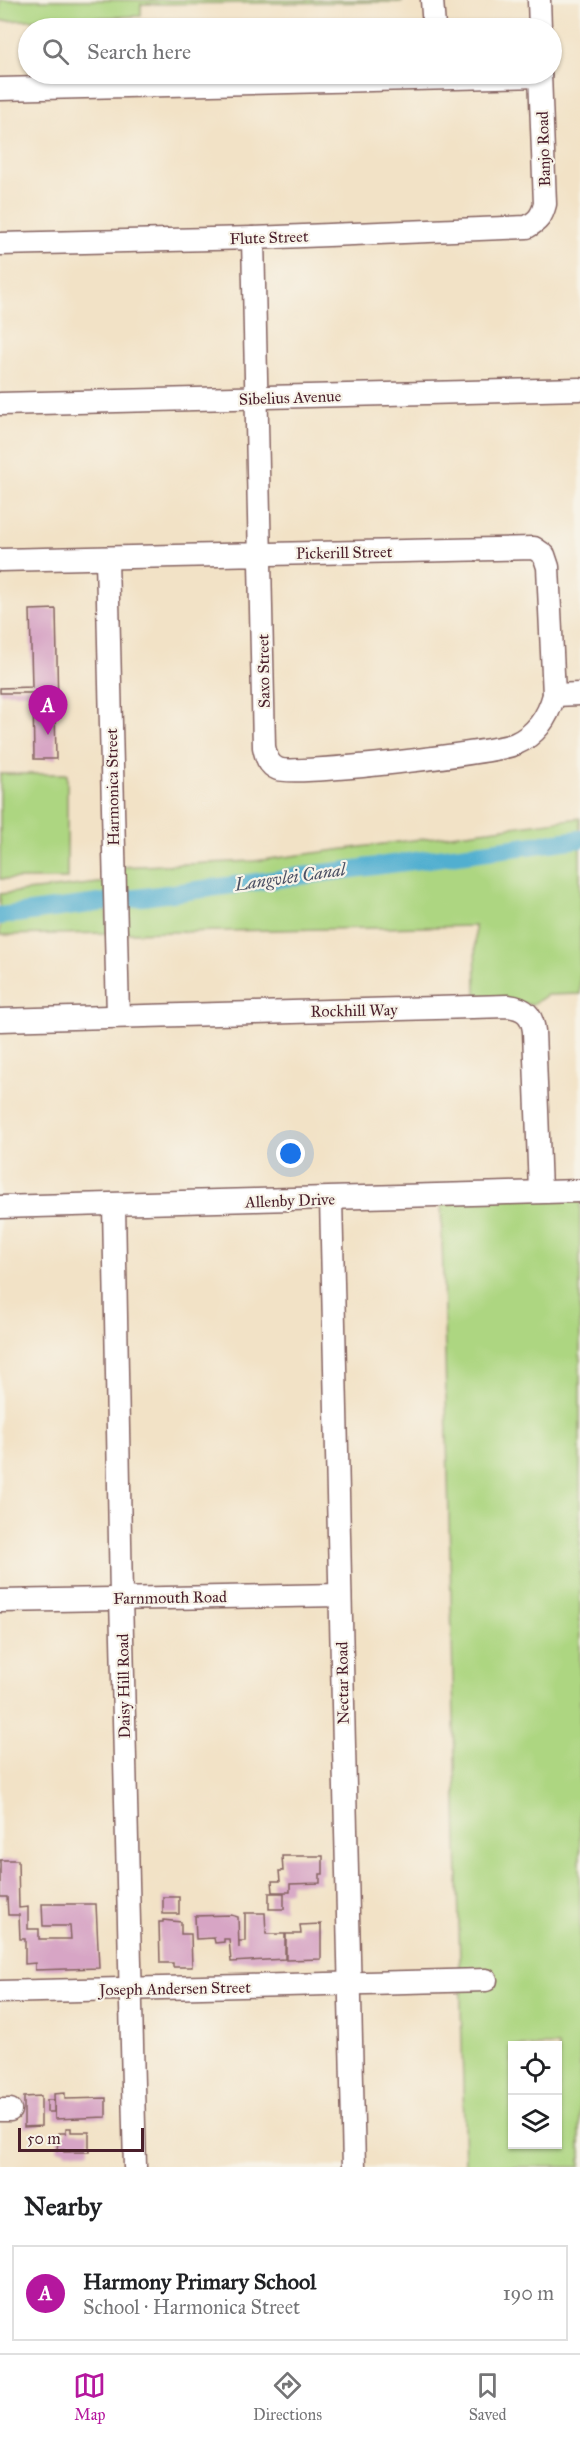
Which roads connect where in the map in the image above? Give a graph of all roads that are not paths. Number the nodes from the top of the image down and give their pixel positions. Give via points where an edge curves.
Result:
1 (432, 0) edge
2 (539, 0) edge
3 (433, 18) edge
4 (540, 18) edge
5 (145, 84) edge
6 (540, 84) edge
7 (0, 88) edge
8 (536, 223) joint
9 (253, 238) junction
10 (0, 244) edge
11 (580, 389) edge
12 (257, 398) junction
13 (0, 404) edge
14 (260, 554) junction
15 (107, 559) junction
16 (0, 560) edge
17 (580, 694) edge
18 (554, 695) junction
19 (118, 1016) junction
20 (0, 1020) edge
21 (540, 1191) junction
22 (580, 1191) edge
23 (331, 1198) junction
24 (114, 1205) junction
25 (0, 1207) edge
26 (340, 1595) junction
27 (121, 1598) junction
28 (0, 1601) edge
29 (486, 1980) dead end
30 (350, 1984) junction
31 (131, 1989) junction
32 (0, 1992) edge
33 (135, 2167) edge
34 (354, 2167) edge

1 - 3 street
2 - 4 street
5 - 7 street
6 - 8 street, Banjo Road via 545,204
8 - 9 street, Flute Street via 517,229
9 - 10 street, Flute Street
9 - 12 street, Saxo Street
11 - 12 street, Sibelius Avenue
12 - 13 street, Sibelius Avenue
12 - 14 street, Saxo Street
14 - 15 street, Pickerill Street
14 - 18 street, Pickerill Street via 534,548 544,555 548,567
14 - 18 street, Saxo Street via 264,747 267,760 276,768 289,771 359,766 502,748 530,735 542,723
15 - 16 street, Pickerill Street
15 - 19 street, Harmonica Street
17 - 18 street
19 - 20 street, Rockhill Way
19 - 21 street, Rockhill Way via 520,1008 531,1018 534,1031
21 - 22 street, Allenby Drive
21 - 23 street, Allenby Drive
23 - 24 street, Allenby Drive
23 - 26 street, Nectar Road
24 - 25 street, Allenby Drive
24 - 27 street, Daisy Hill Road
26 - 27 street, Farnmouth Road
26 - 30 street, Nectar Road
27 - 28 street, Farnmouth Road
27 - 31 street, Daisy Hill Road
29 - 30 street, Joseph Andersen Street
30 - 31 street, Joseph Andersen Street
30 - 34 street, Nectar Road
31 - 32 street, Joseph Andersen Street
31 - 33 street, Daisy Hill Road

